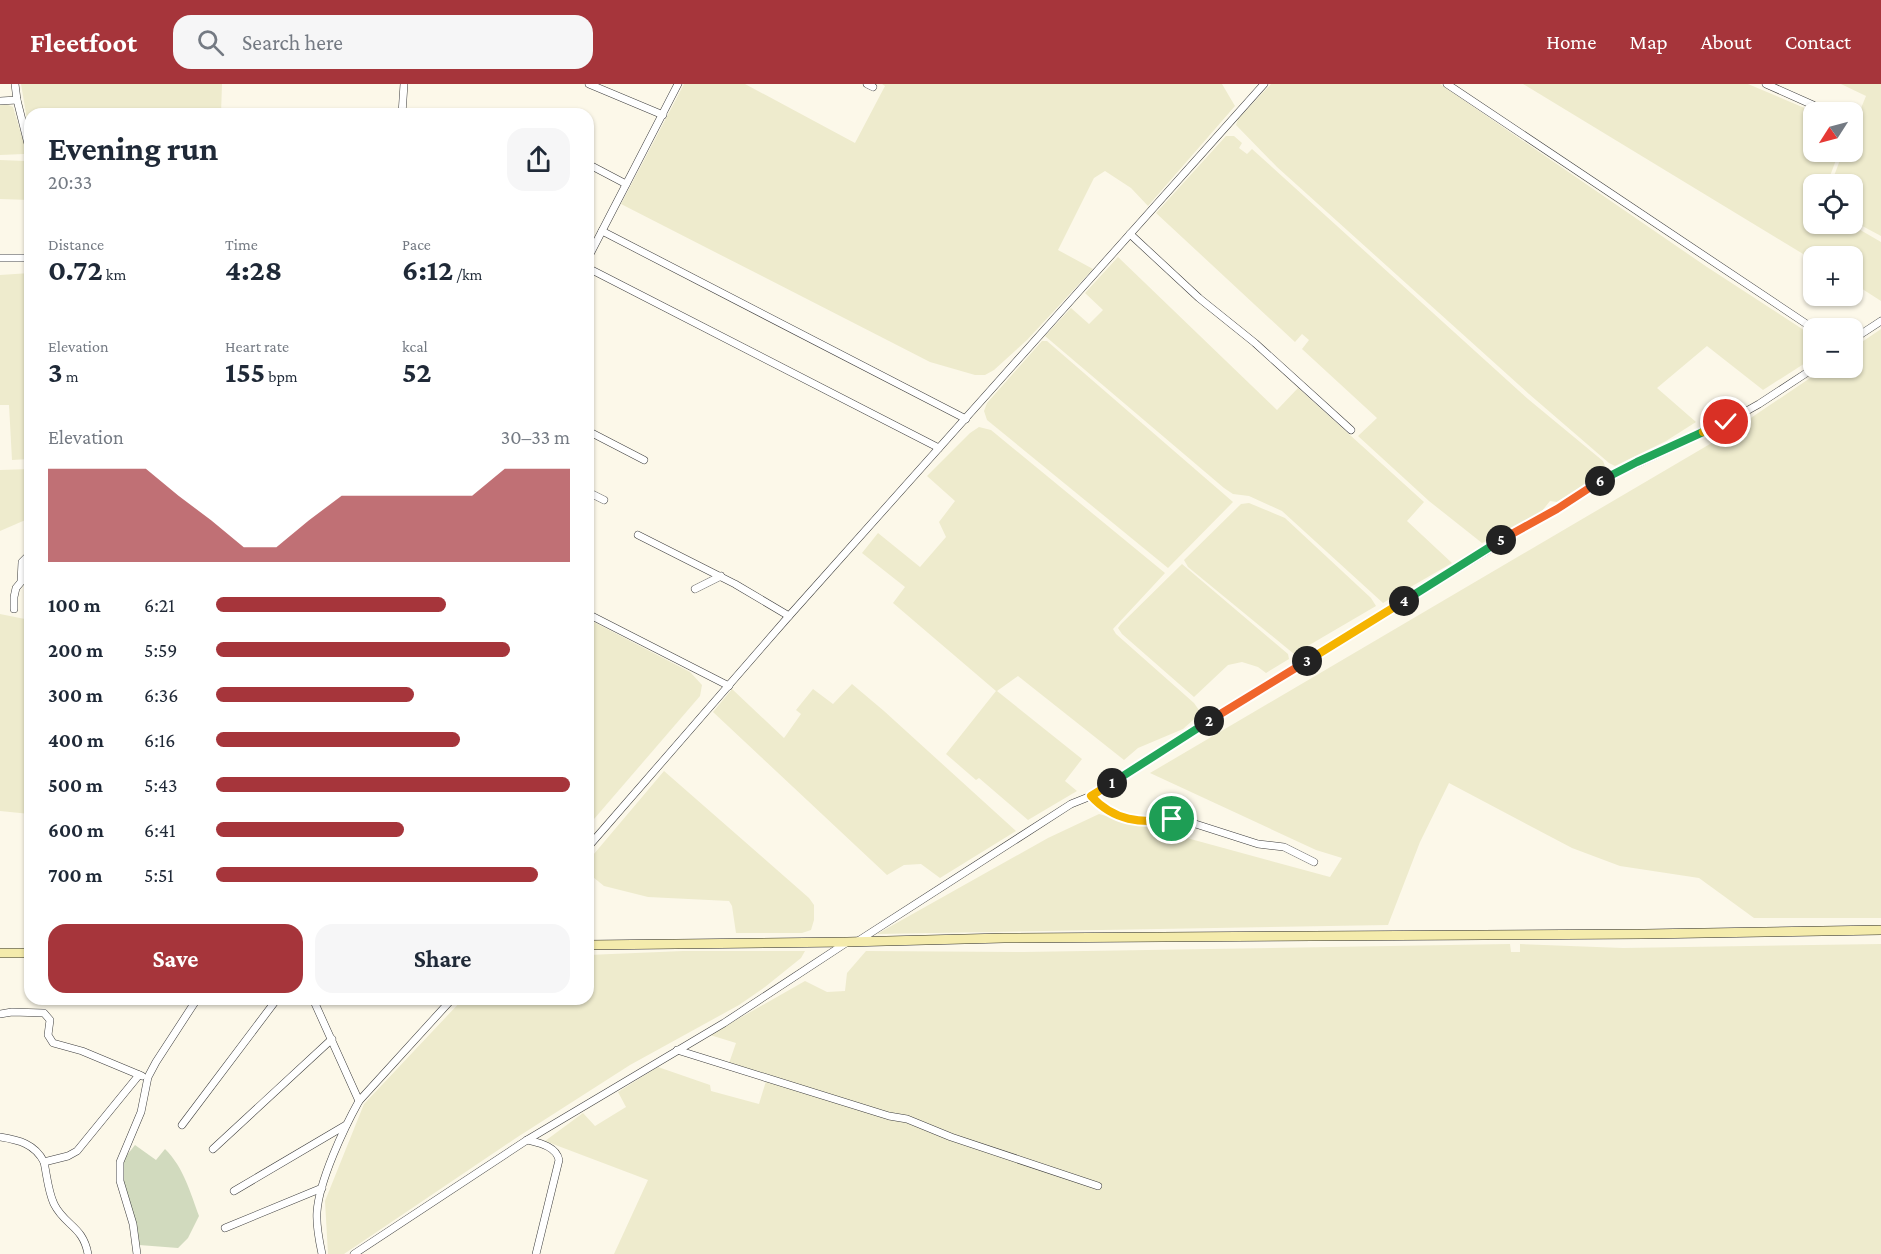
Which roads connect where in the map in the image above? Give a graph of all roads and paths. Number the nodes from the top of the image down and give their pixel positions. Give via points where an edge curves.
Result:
1 (15, 84) edge
2 (404, 84) edge
3 (589, 84) edge
4 (678, 84) edge
5 (1264, 84) edge
6 (1448, 84) edge
7 (1766, 84) edge
8 (17, 100) junction
9 (0, 101) edge
10 (1806, 102) edge
11 (402, 108) edge
12 (663, 115) junction
13 (24, 128) edge
14 (594, 167) edge
15 (626, 184) junction
16 (602, 231) junction
17 (1130, 234) junction
18 (594, 244) edge
19 (0, 258) edge
20 (24, 258) edge
21 (594, 271) edge
22 (1881, 321) edge
23 (1803, 322) edge
24 (1863, 333) edge
25 (1803, 375) edge
26 (966, 419) junction
27 (1351, 430) dead end
28 (594, 435) edge
29 (939, 448) junction
30 (644, 460) dead end
31 (594, 495) edge
32 (604, 500) dead end
33 (638, 535) dead end
34 (24, 560) edge
35 (721, 576) junction
36 (695, 589) dead end
37 (14, 609) dead end
38 (789, 616) junction
39 (594, 617) edge
40 (729, 687) junction
41 (1091, 796) junction
42 (594, 840) edge
43 (1314, 862) dead end
44 (1881, 930) edge
45 (852, 942) junction
46 (594, 945) edge
47 (0, 953) edge
48 (24, 953) edge
49 (193, 1005) edge
50 (272, 1005) edge
51 (316, 1005) edge
52 (447, 1005) edge
53 (0, 1014) edge
54 (332, 1039) junction
55 (677, 1050) junction
56 (139, 1075) junction
57 (148, 1077) junction
58 (359, 1101) junction
59 (182, 1125) dead end
60 (346, 1125) junction
61 (0, 1137) edge
62 (527, 1140) junction
63 (213, 1149) dead end
64 (44, 1162) junction
65 (1098, 1186) dead end
66 (322, 1188) junction
67 (234, 1191) dead end
68 (225, 1228) dead end
69 (88, 1254) edge
70 (137, 1254) edge
71 (322, 1254) edge
72 (354, 1254) edge
73 (536, 1254) edge

1 - 8 street
2 - 11 street
3 - 12 street
4 - 12 street
5 - 17 street
6 - 23 street
7 - 10 street
8 - 9 street
8 - 13 street
12 - 15 street
14 - 15 street
15 - 16 street
16 - 18 street
16 - 26 street
17 - 26 street
17 - 27 street
19 - 20 street
21 - 29 street
22 - 24 street
25 - 41 street via 1726,422 1602,480
26 - 29 street
28 - 30 street
29 - 38 street
31 - 32 street
33 - 35 street
34 - 37 street
35 - 36 street
35 - 38 street
38 - 40 street
39 - 40 street
40 - 42 street
41 - 43 street via 1107,812 1128,819 1183,820 1258,844 1284,847
41 - 45 street via 1071,804
44 - 45 main road
45 - 46 main road
45 - 55 street
47 - 48 main road
49 - 57 street
50 - 59 street
51 - 54 street
52 - 58 street
53 - 56 street via 44,1013 50,1020 48,1035 53,1043
54 - 58 street
54 - 63 street
55 - 62 street
55 - 65 street via 907,1119
56 - 57 street
56 - 64 street via 76,1151
57 - 70 street via 141,1112 119,1171
58 - 60 street
60 - 66 street
60 - 67 street
61 - 64 street via 30,1146
62 - 72 street
62 - 73 street via 553,1149 559,1160
64 - 69 street via 54,1203 82,1236
66 - 68 street
66 - 71 street via 317,1211

